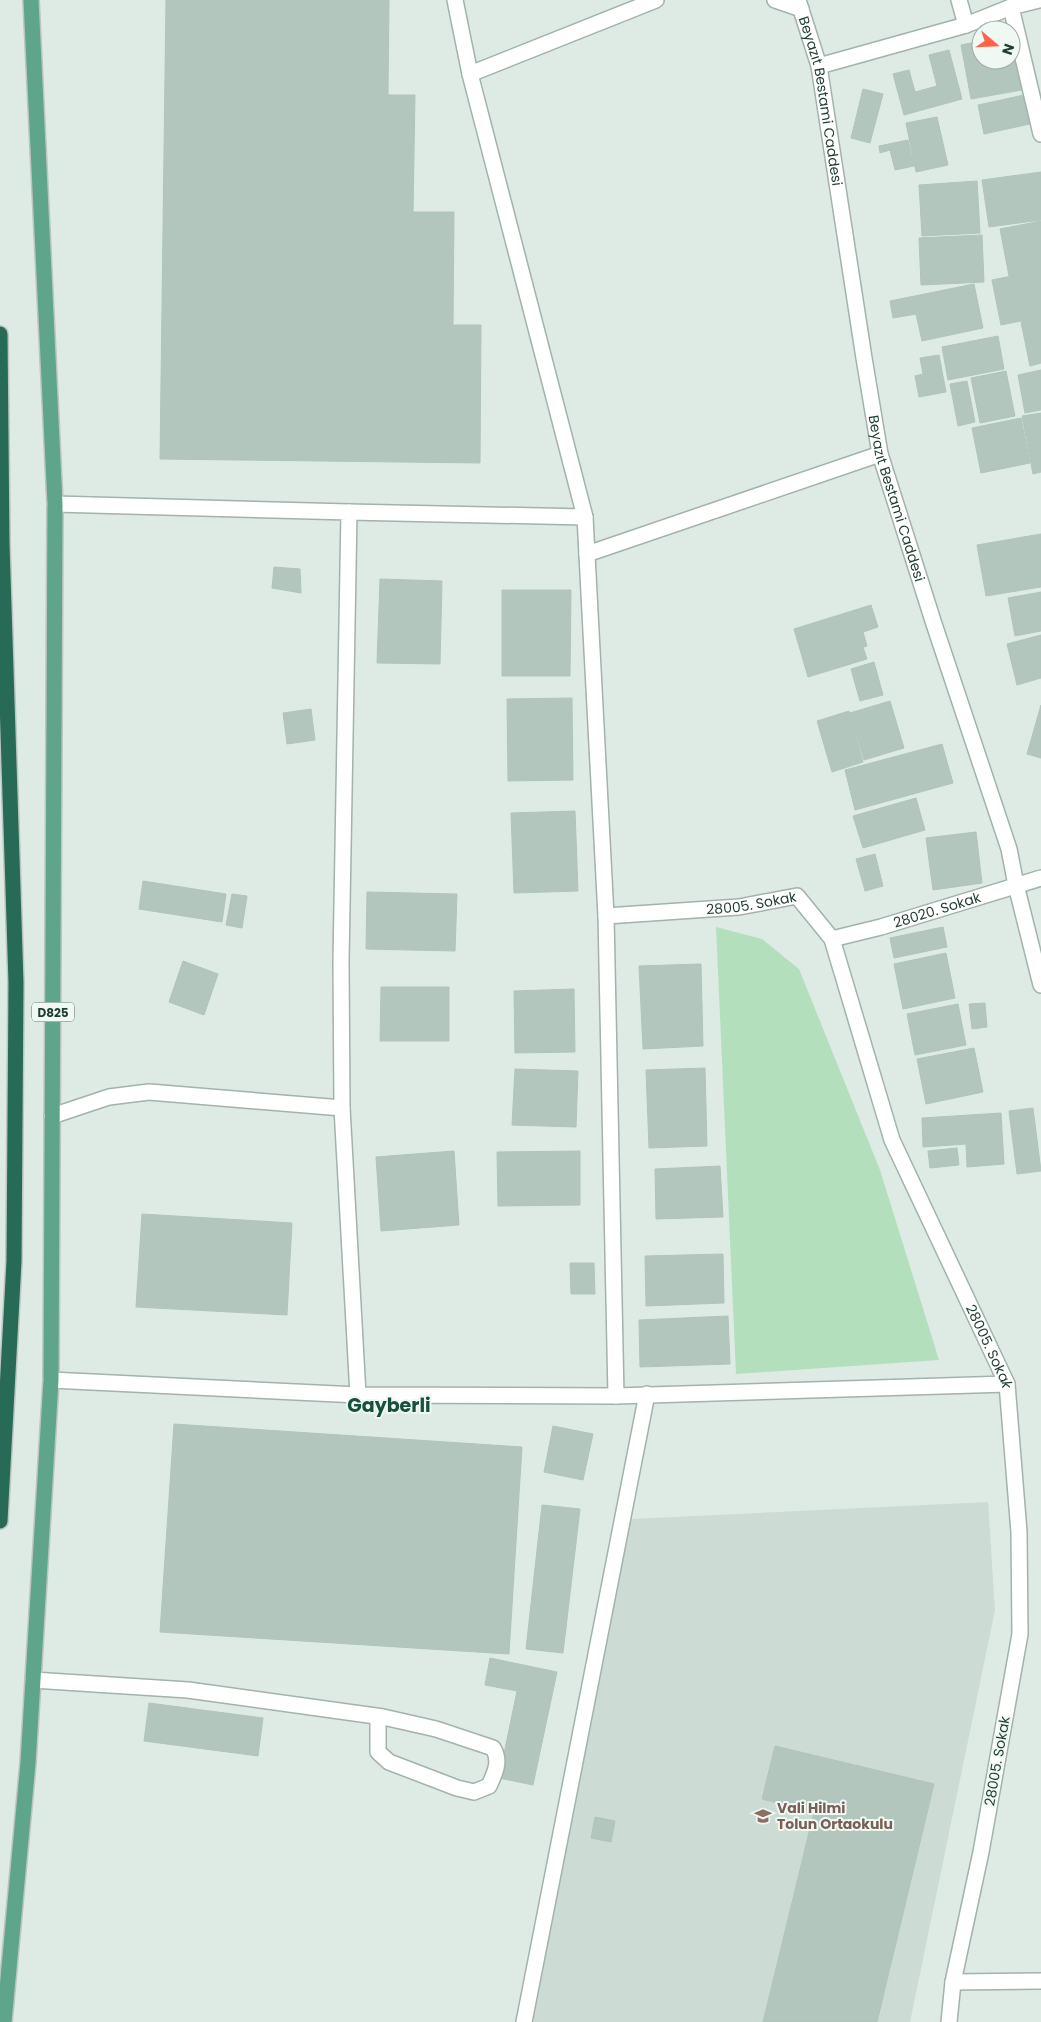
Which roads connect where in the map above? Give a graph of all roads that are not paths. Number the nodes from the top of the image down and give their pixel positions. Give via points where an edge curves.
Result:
1 (31, 0) edge
2 (455, 0) edge
3 (656, 0) edge
4 (775, 0) edge
5 (959, 0) edge
6 (1039, 0) edge
7 (799, 4) edge
8 (1011, 7) junction
9 (966, 25) junction
10 (819, 66) junction
11 (470, 74) junction
12 (1041, 134) edge
13 (0, 334) edge
14 (880, 454) junction
15 (55, 504) junction
16 (349, 512) junction
17 (585, 517) junction
18 (587, 554) junction
19 (1041, 878) edge
20 (1016, 884) junction
21 (606, 916) junction
22 (832, 939) junction
23 (1041, 985) edge
24 (342, 1108) junction
25 (52, 1116) junction
26 (51, 1380) junction
27 (1007, 1384) junction
28 (647, 1394) junction
29 (358, 1395) junction
30 (616, 1396) junction
31 (0, 1521) edge
32 (33, 1680) junction
33 (378, 1719) dead end
34 (1041, 1981) edge
35 (953, 1982) junction
36 (4, 2022) edge
37 (524, 2022) edge
38 (949, 2022) edge

1 - 15 main road, D825
2 - 11 street
3 - 11 street
4 - 7 street
5 - 9 street
6 - 8 street
7 - 10 street, Beyazıt Bestami Caddesi
8 - 9 street
8 - 12 street
9 - 10 street
10 - 14 street, Beyazıt Bestami Caddesi
11 - 17 street
13 - 31 highway via 2,544 16,983 14,1261
14 - 18 street
14 - 20 street, Beyazıt Bestami Caddesi via 1009,849
15 - 16 street
15 - 25 main road, D825
16 - 17 street
16 - 24 street via 341,961
17 - 18 street
18 - 21 street
19 - 20 street, 28020. Sokak
20 - 22 street, 28020. Sokak
20 - 23 street, Beyazıt Bestami Caddesi
21 - 22 street, 28005. Sokak via 739,907 798,896
21 - 30 street
22 - 27 street, 28005. Sokak via 892,1140
24 - 25 street via 149,1092 109,1097
24 - 29 street
25 - 26 main road, D825
26 - 29 street
26 - 32 main road, D825
27 - 28 street
27 - 35 street, 28005. Sokak via 1019,1532 1020,1634 981,1852
28 - 30 street
28 - 37 street
29 - 30 street
32 - 33 street via 188,1690 383,1717 436,1729 493,1748 498,1755 489,1786 474,1792 457,1788 389,1762 378,1752
32 - 36 main road, D825
34 - 35 street
35 - 38 street, 28005. Sokak

